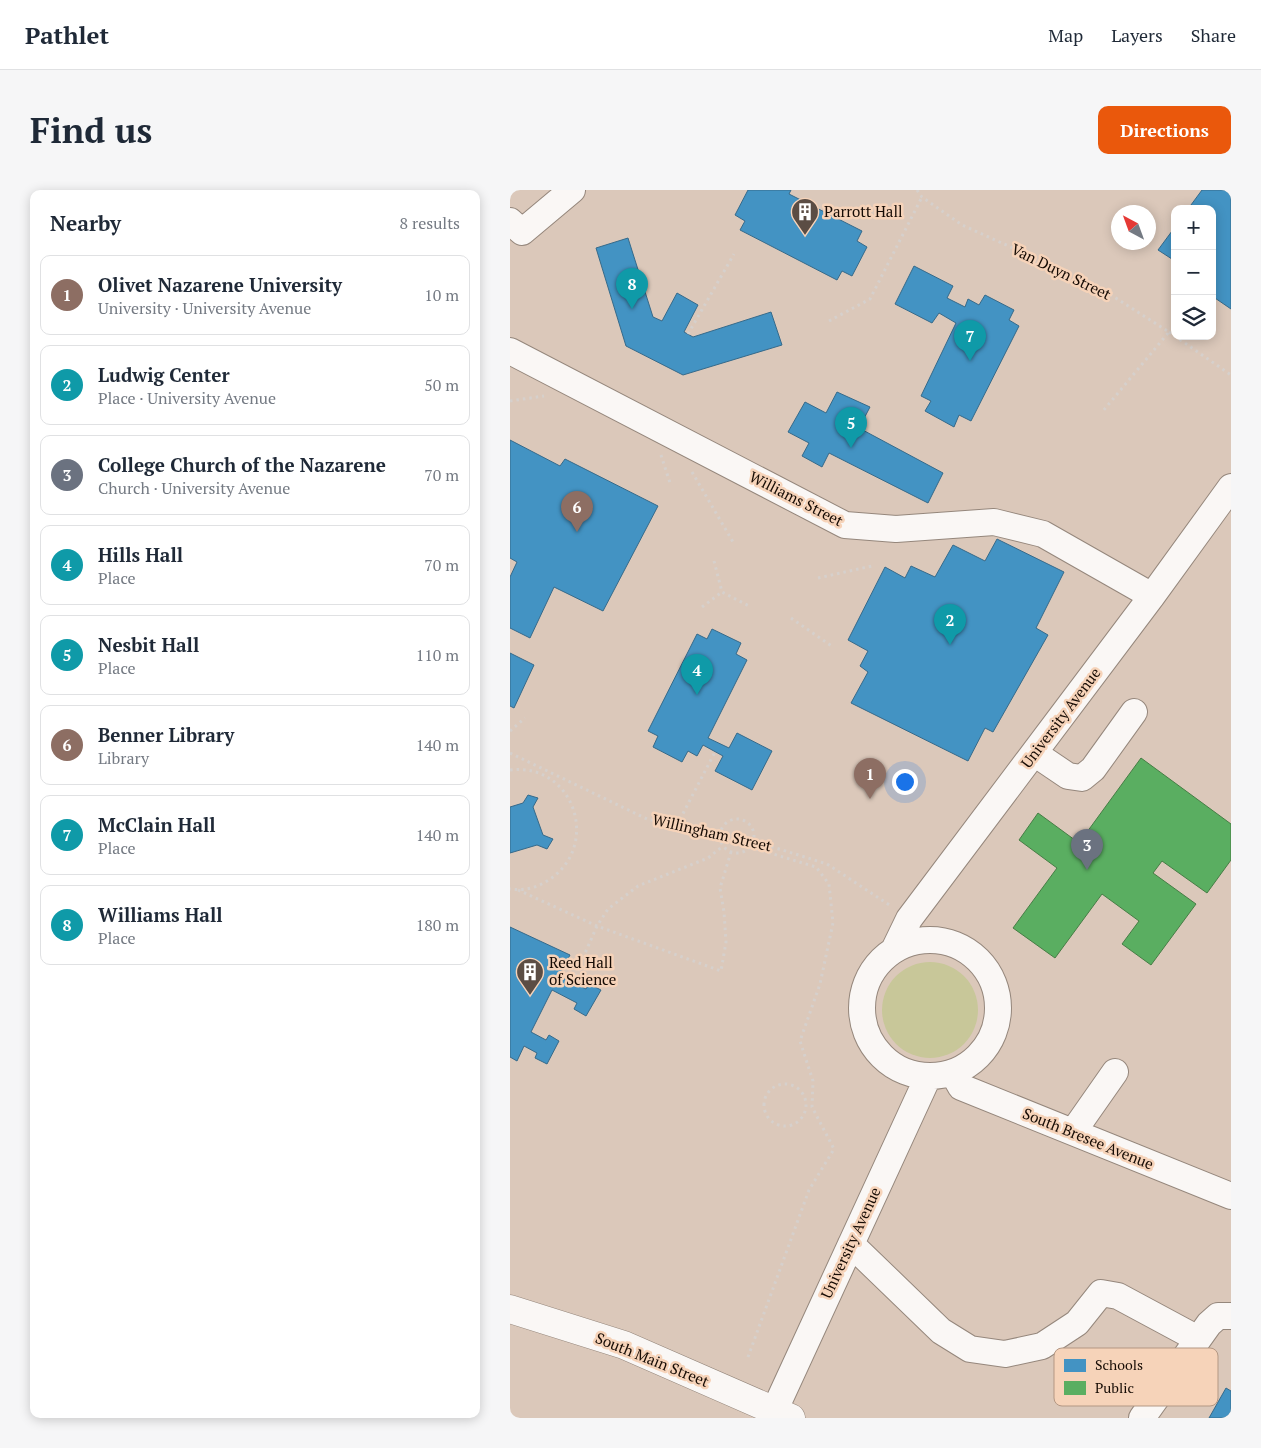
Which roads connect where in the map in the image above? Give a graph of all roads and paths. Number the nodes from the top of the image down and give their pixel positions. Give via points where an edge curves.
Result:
1 (572, 190) edge
2 (917, 190) edge
3 (922, 197) junction
4 (516, 226) edge
5 (734, 254) dead end
6 (829, 320) dead end
7 (1169, 332) junction
8 (688, 334) dead end
9 (510, 351) edge
10 (1231, 376) edge
11 (1103, 411) dead end
12 (692, 472) dead end
13 (1231, 487) edge
14 (733, 542) dead end
15 (714, 561) dead end
16 (872, 566) dead end
17 (818, 578) dead end
18 (722, 592) junction
19 (1152, 596) junction
20 (748, 606) dead end
21 (702, 607) dead end
22 (791, 618) dead end
23 (833, 648) dead end
24 (1134, 712) dead end
25 (525, 718) dead end
26 (510, 731) edge
27 (715, 752) dead end
28 (510, 753) edge
29 (1034, 753) junction
30 (540, 768) junction
31 (510, 770) edge
32 (538, 773) junction
33 (677, 825) junction
34 (720, 833) junction
35 (753, 841) junction
36 (724, 846) junction
37 (750, 847) junction
38 (731, 852) junction
39 (510, 889) edge
40 (518, 890) junction
41 (909, 919) junction
42 (597, 926) junction
43 (894, 950) junction
44 (575, 976) dead end
45 (1115, 1072) dead end
46 (941, 1075) junction
47 (806, 1107) junction
48 (812, 1108) junction
49 (1073, 1132) junction
50 (1231, 1196) edge
51 (851, 1244) junction
52 (510, 1309) edge
53 (1231, 1316) edge
54 (1198, 1339) junction
55 (1192, 1348) edge
56 (748, 1357) dead end
57 (1151, 1406) edge
58 (779, 1415) edge
59 (1142, 1418) edge

1 - 4 street
2 - 3 path, Van Duyn Street
3 - 6 path via 870,299
3 - 7 path, Van Duyn Street via 962,225 1097,286
5 - 8 path
7 - 10 path, Van Duyn Street
7 - 11 path
9 - 19 street, Williams Street via 845,525 896,529 994,522 1043,534
12 - 14 path
13 - 19 street, University Avenue
15 - 18 path
16 - 17 path
18 - 20 path
18 - 21 path
19 - 29 street, University Avenue
22 - 23 path
24 - 29 street via 1082,778 1068,776
25 - 26 path
27 - 33 path
28 - 30 path, Willingham Street
29 - 41 street, University Avenue
30 - 32 path
30 - 33 path, Willingham Street via 647,819
31 - 32 path
32 - 40 path via 556,783 569,799 577,819 577,839 570,859 556,875 538,886
33 - 34 path, Willingham Street
34 - 35 path, Willingham Street
34 - 35 path via 729,821 743,820 752,826
34 - 36 path
35 - 37 path
35 - 41 path, Willingham Street via 827,864
36 - 38 path
36 - 42 path via 708,858 638,886 608,909
37 - 38 path via 742,852
37 - 48 path via 816,867 829,884 833,924 820,984 800,1041 812,1082
38 - 42 path via 720,888 726,942 721,971
39 - 40 path
40 - 42 path
41 - 43 street, University Avenue
42 - 44 path
43 - 46 street, University Avenue via 878,964 867,983 862,1004 864,1026 873,1046 888,1062 907,1073
43 - 46 street, University Avenue via 916,942 938,941 960,947 978,960 992,979 998,1001 997,1023 988,1044 973,1061
45 - 49 street
46 - 49 street, South Bresee Avenue via 961,1087
46 - 51 street, University Avenue
47 - 47 path via 803,1094 786,1084 774,1087 764,1103 768,1117 787,1126 800,1120
47 - 48 path
48 - 56 path via 834,1149 810,1190
49 - 50 street, South Bresee Avenue
51 - 54 street via 941,1331 970,1349 1005,1354 1042,1346 1077,1323 1102,1293 1118,1296
51 - 58 street, University Avenue
52 - 58 main road, South Main Street via 624,1345
53 - 54 street via 1218,1316
54 - 55 street
57 - 59 street

